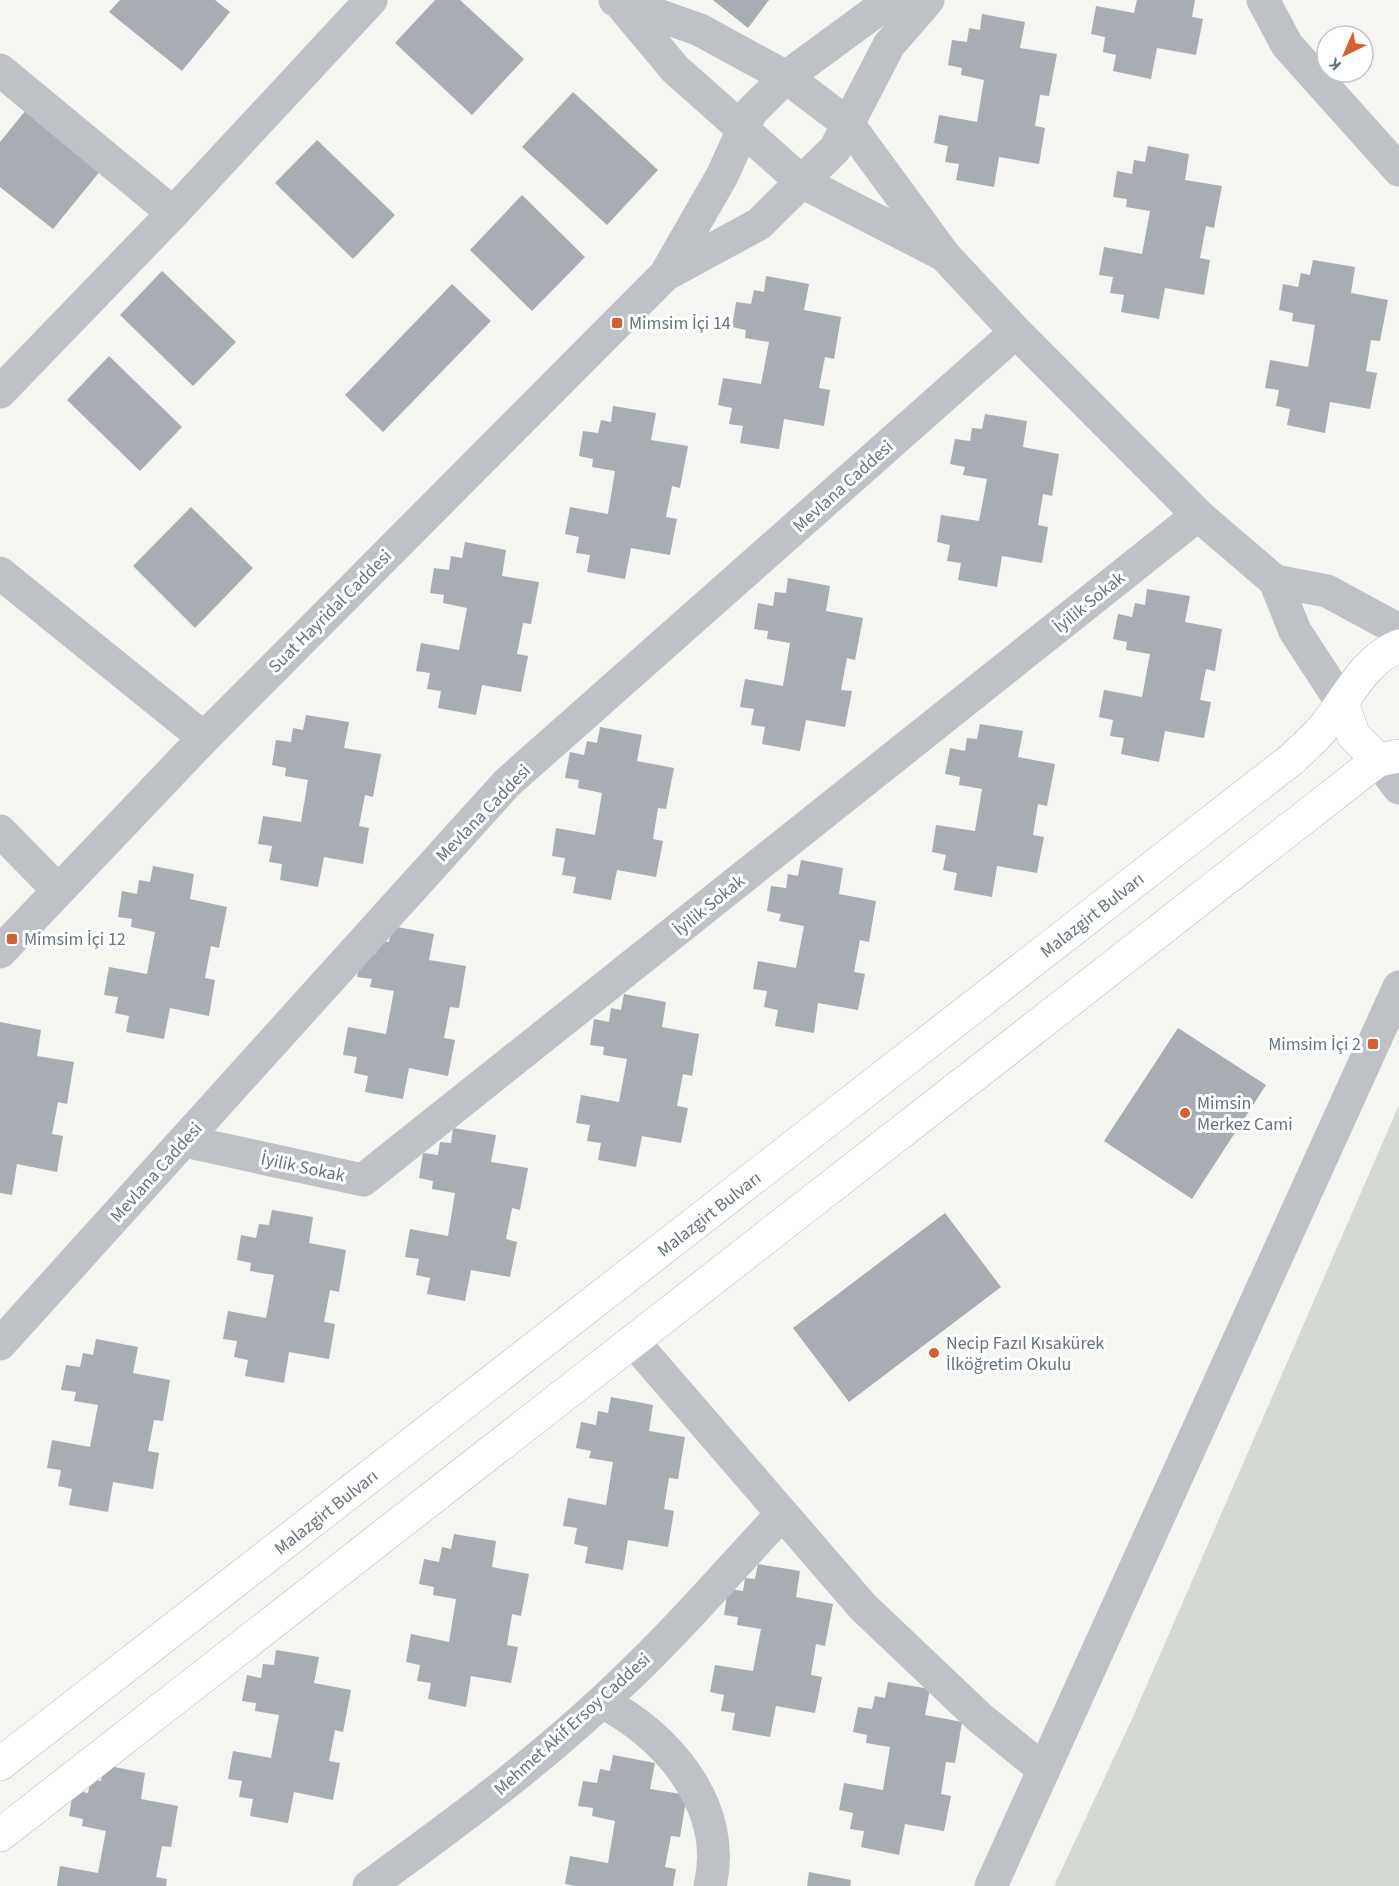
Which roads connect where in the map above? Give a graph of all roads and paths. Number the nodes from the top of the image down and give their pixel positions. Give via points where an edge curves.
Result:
1 (371, 0) edge
2 (891, 0) edge
3 (928, 0) edge
4 (1263, 0) edge
5 (617, 1) edge
6 (0, 70) edge
7 (786, 77) junction
8 (848, 124) junction
9 (742, 130) junction
10 (1399, 170) edge
11 (802, 182) junction
12 (173, 213) junction
13 (945, 256) junction
14 (665, 274) junction
15 (1016, 332) junction
16 (0, 392) edge
17 (1198, 515) junction
18 (0, 573) edge
19 (1275, 581) junction
20 (1399, 630) edge
21 (1399, 646) edge
22 (1342, 703) junction
23 (204, 738) junction
24 (1388, 758) edge
25 (1399, 788) edge
26 (0, 831) edge
27 (58, 890) junction
28 (0, 952) edge
29 (1399, 987) edge
30 (184, 1141) junction
31 (633, 1341) junction
32 (0, 1344) edge
33 (781, 1515) junction
34 (602, 1702) junction
35 (0, 1764) edge
36 (1044, 1770) junction
37 (0, 1834) edge
38 (408, 1873) edge
39 (369, 1886) edge
40 (710, 1886) edge
41 (991, 1886) edge

1 - 12 street
2 - 7 street, Suat Hayridal Caddesi
3 - 8 street, Suat Hayridal Caddesi via 889,45
4 - 10 street via 1287,45
5 - 7 street via 700,30
5 - 9 street via 675,69
6 - 12 street
7 - 8 street
7 - 9 street, Suat Hayridal Caddesi via 751,112
8 - 11 street, Suat Hayridal Caddesi via 835,149
8 - 13 street
9 - 11 street
9 - 14 street, Suat Hayridal Caddesi via 722,176
11 - 13 street
11 - 14 street, Suat Hayridal Caddesi via 759,224
12 - 16 street
13 - 15 street
14 - 23 street, Suat Hayridal Caddesi
15 - 17 street
15 - 30 street, Mevlana Caddesi via 507,783
17 - 19 street
17 - 30 street, İyilik Sokak via 363,1180
18 - 23 street
19 - 20 street via 1327,591
19 - 22 street via 1295,631
21 - 22 highway, Malazgirt Bulvarı via 1366,668
22 - 24 highway via 1354,736
22 - 35 highway, Malazgirt Bulvarı via 1292,759
23 - 27 street, Suat Hayridal Caddesi
24 - 25 street
24 - 31 highway
26 - 27 street
27 - 28 street, Suat Hayridal Caddesi
29 - 36 street
30 - 32 street, Mevlana Caddesi
31 - 33 street
31 - 37 highway
33 - 34 street, Mehmet Akif Ersoy Caddesi
33 - 36 street via 863,1607 919,1662
34 - 38 street, Mehmet Akif Ersoy Caddesi
34 - 40 street via 647,1729 666,1748 696,1791 709,1828 713,1862
36 - 41 street
38 - 39 street, Mehmet Akif Ersoy Caddesi

